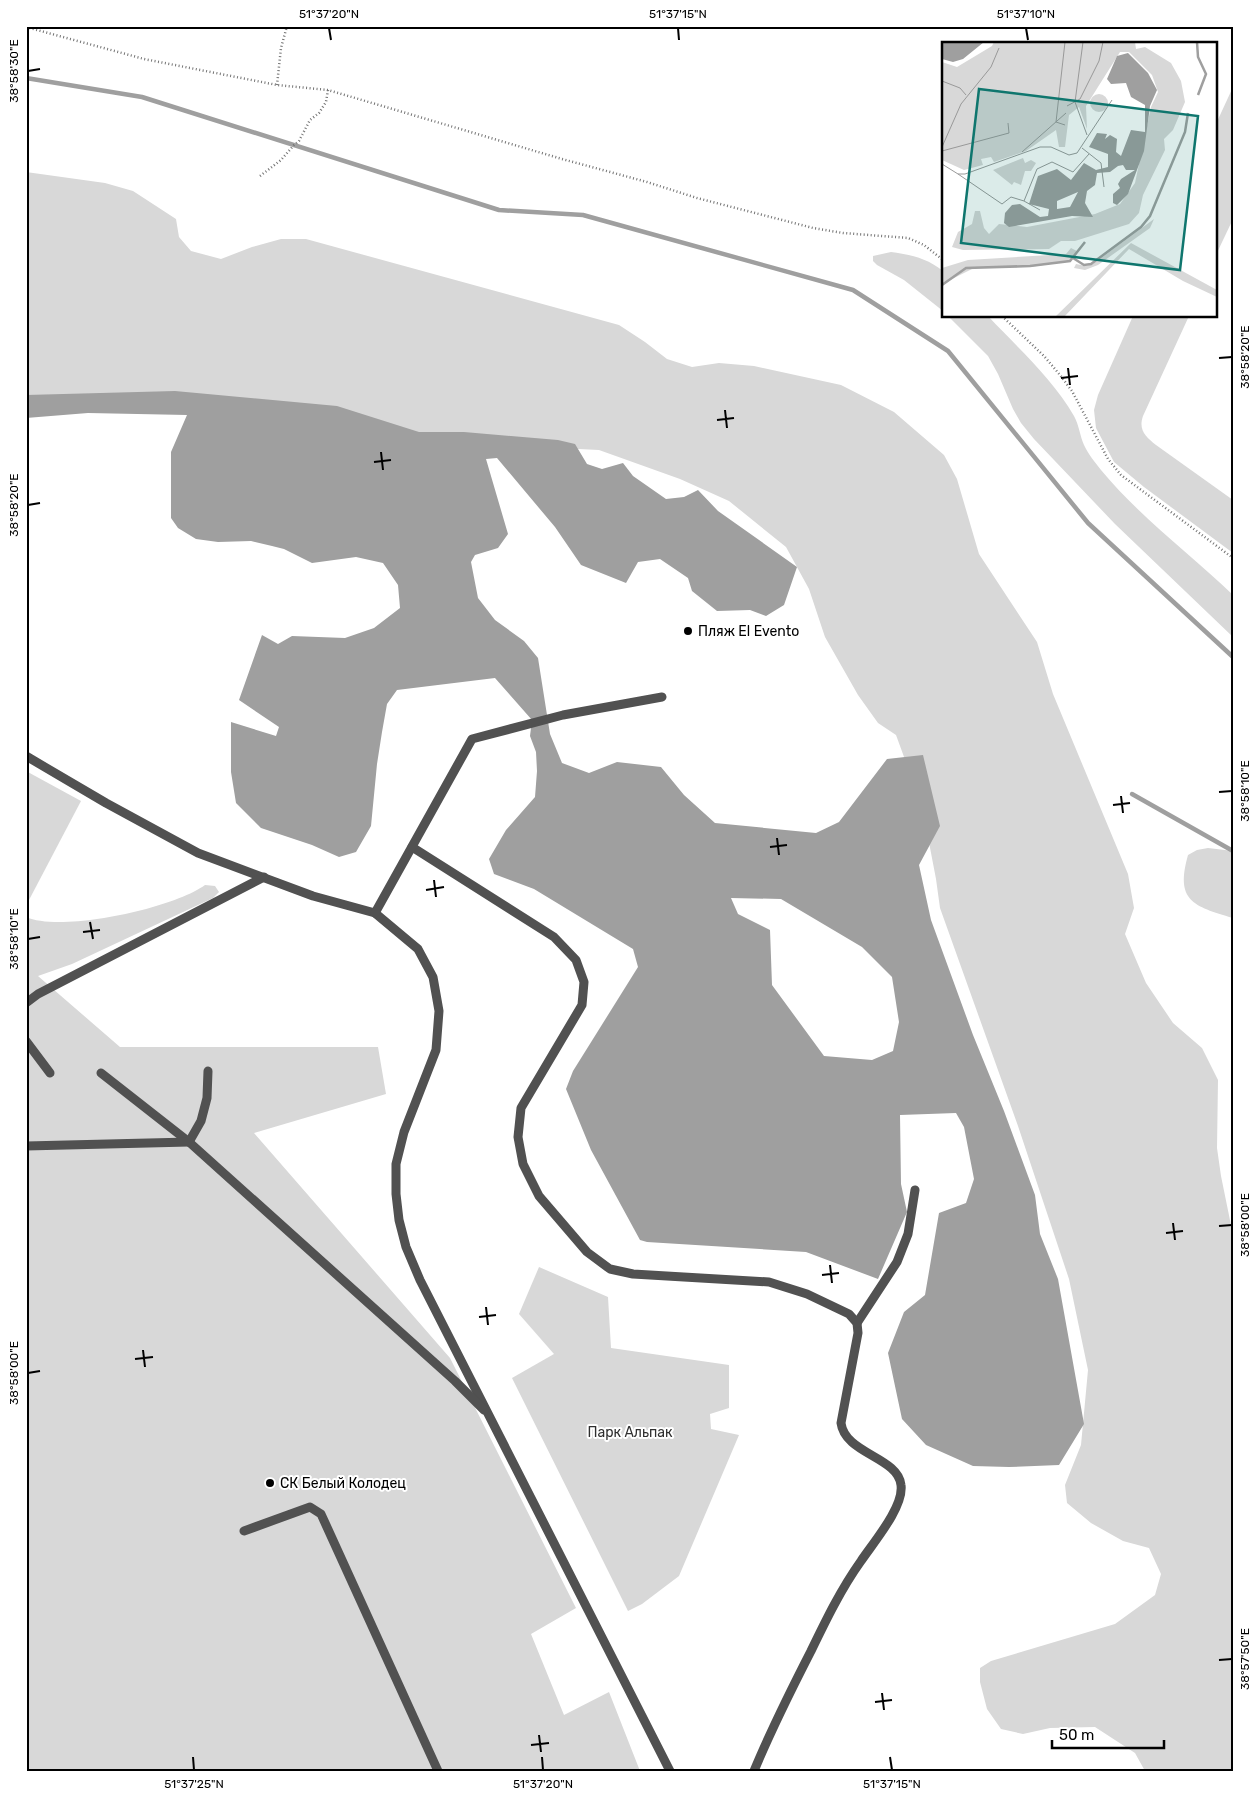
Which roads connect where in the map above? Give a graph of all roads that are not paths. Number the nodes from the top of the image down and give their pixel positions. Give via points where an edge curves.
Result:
1 (662, 697) dead end
2 (26, 756) edge
3 (412, 847) junction
4 (264, 878) junction
5 (376, 913) junction
6 (26, 1003) edge
7 (26, 1041) edge
8 (208, 1071) dead end
9 (50, 1073) dead end
10 (102, 1073) dead end
11 (188, 1142) junction
12 (26, 1146) edge
13 (916, 1190) dead end
14 (856, 1324) junction
15 (491, 1416) junction
16 (244, 1531) dead end
17 (438, 1771) edge
18 (670, 1771) edge
19 (754, 1771) edge

1 - 3 lane via 563,715 472,739
2 - 4 lane via 198,853
3 - 5 lane
3 - 14 lane via 554,937 576,960 584,982 582,1005 521,1108 518,1137 523,1164 539,1196 587,1252 610,1269 633,1274 769,1282 807,1294 849,1314
4 - 5 lane via 313,896
4 - 6 lane
5 - 15 lane via 418,949 433,977 439,1011 436,1050 404,1132 396,1164 399,1220 420,1280
7 - 9 lane
8 - 11 lane via 207,1098 201,1121
10 - 11 lane
11 - 12 lane
11 - 15 lane
13 - 14 lane via 908,1234 898,1262
14 - 19 lane via 858,1333 842,1432 891,1468 901,1484 901,1498 830,1612
15 - 18 lane
16 - 17 lane via 310,1507 321,1514

